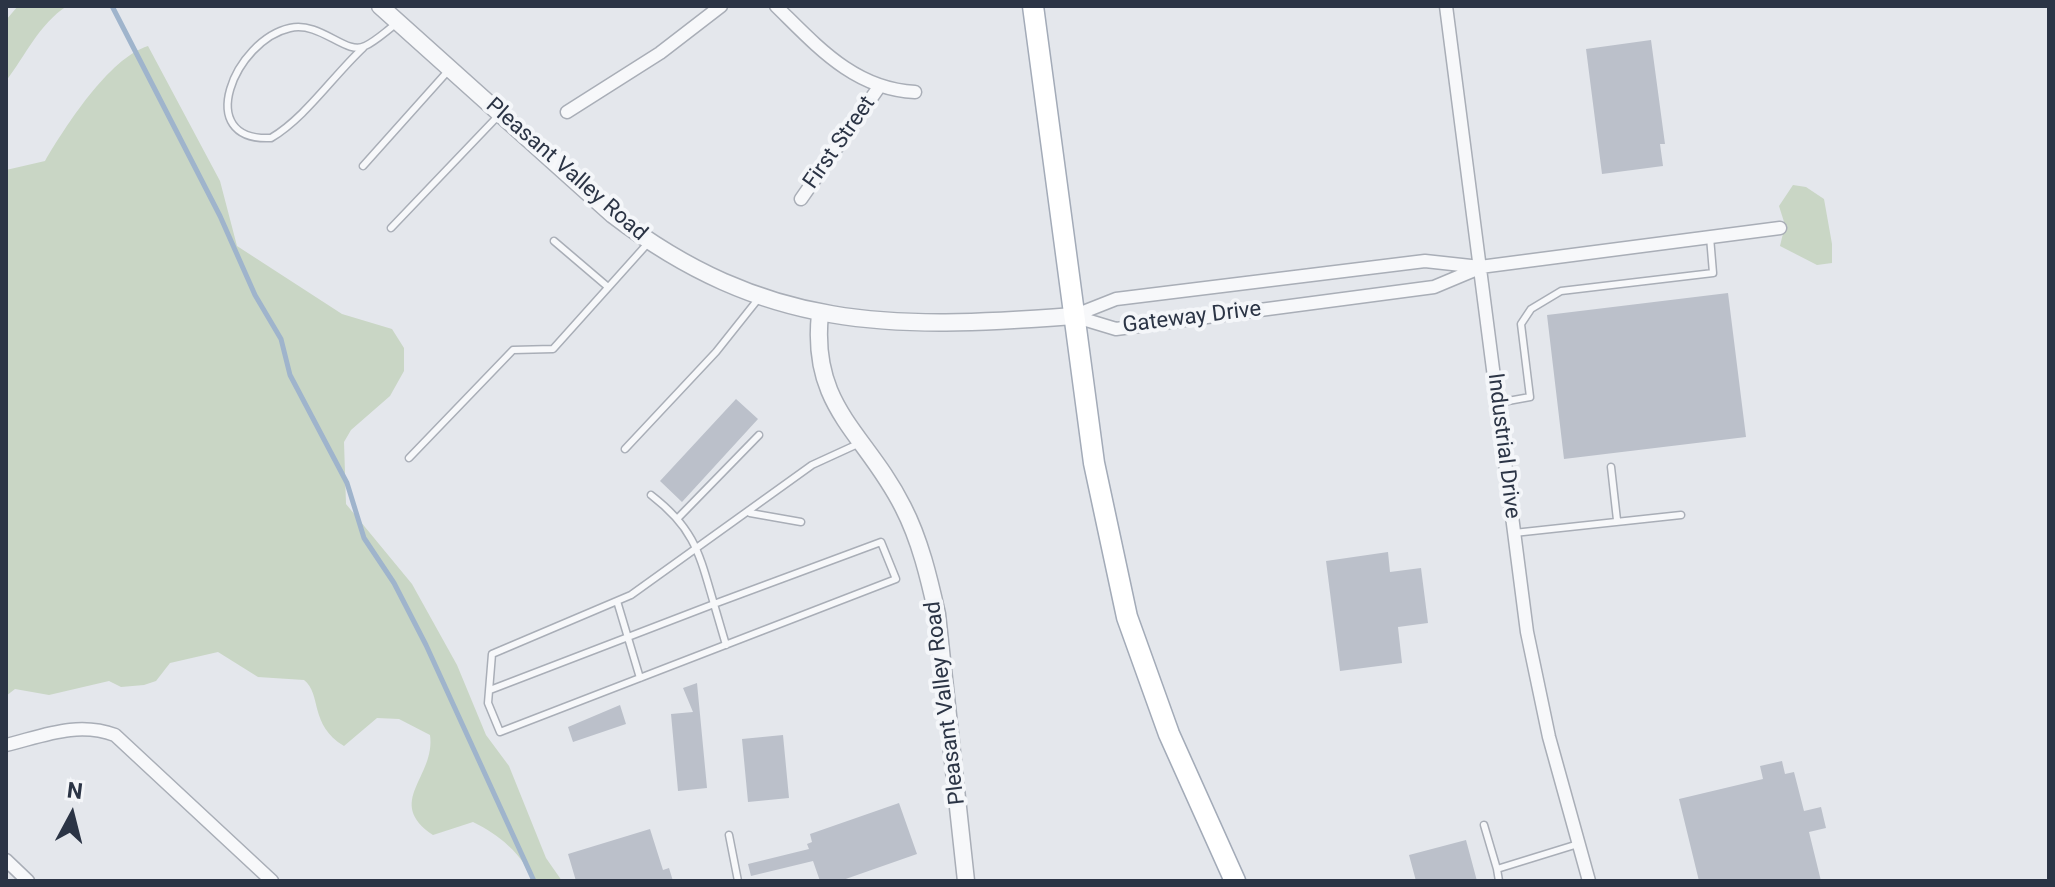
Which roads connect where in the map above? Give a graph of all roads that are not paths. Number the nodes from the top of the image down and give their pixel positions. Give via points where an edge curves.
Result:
1 (380, 6) edge
2 (721, 6) edge
3 (776, 6) edge
4 (1033, 6) edge
5 (1446, 6) edge
6 (399, 22) junction
7 (363, 48) junction
8 (450, 69) junction
9 (879, 87) junction
10 (915, 92) dead end
11 (567, 112) dead end
12 (500, 114) junction
13 (363, 166) dead end
14 (801, 199) dead end
15 (391, 228) dead end
16 (1780, 228) dead end
17 (1710, 237) junction
18 (554, 241) dead end
19 (649, 242) junction
20 (1480, 267) junction
21 (608, 287) junction
22 (759, 298) junction
23 (820, 314) junction
24 (1073, 316) junction
25 (1497, 403) junction
26 (759, 435) dead end
27 (860, 443) junction
28 (625, 449) dead end
29 (409, 458) dead end
30 (1611, 467) dead end
31 (651, 495) dead end
32 (749, 513) junction
33 (1681, 515) dead end
34 (679, 517) junction
35 (1617, 520) junction
36 (801, 522) dead end
37 (1514, 533) junction
38 (698, 548) junction
39 (617, 601) junction
40 (714, 604) junction
41 (627, 638) junction
42 (726, 645) junction
43 (640, 678) junction
44 (490, 690) junction
45 (6, 745) edge
46 (1484, 825) dead end
47 (729, 835) dead end
48 (1578, 844) junction
49 (6, 860) edge
50 (1497, 869) junction
51 (964, 880) edge
52 (28, 881) edge
53 (272, 881) edge
54 (738, 881) edge
55 (1235, 881) edge
56 (1499, 881) edge
57 (1589, 881) edge

1 - 6 street, Pleasant Valley Road
2 - 11 street via 660,53
3 - 9 street via 855,77
4 - 24 main road
5 - 20 street, Industrial Drive
6 - 7 lane
6 - 8 street, Pleasant Valley Road
7 - 7 lane via 307,26 273,35 255,47 232,79 227,98 233,122 245,134 271,138
8 - 12 street, Pleasant Valley Road
8 - 13 lane
9 - 10 street
9 - 14 street, First Street
12 - 15 lane
12 - 19 street, Pleasant Valley Road
16 - 17 street, Gateway Drive
17 - 20 street, Gateway Drive
17 - 25 lane via 1713,273 1561,291 1531,309 1521,324 1530,397
18 - 21 lane
19 - 21 lane
19 - 22 street, Pleasant Valley Road via 692,269
20 - 24 street, Gateway Drive via 1425,261 1116,299
20 - 24 street, Gateway Drive via 1434,287 1116,329
20 - 25 street, Industrial Drive
21 - 29 lane via 553,349 513,350
22 - 23 street, Pleasant Valley Road
22 - 28 lane
23 - 24 street, Pleasant Valley Road via 926,324
23 - 27 street, Pleasant Valley Road via 817,345 825,385
24 - 55 main road via 1094,463 1127,617 1169,734
25 - 37 street, Industrial Drive
26 - 34 lane
27 - 32 lane via 812,465
27 - 51 street, Pleasant Valley Road via 904,509 929,576
30 - 35 lane
31 - 34 lane
32 - 36 lane
32 - 38 lane
33 - 35 lane
34 - 38 lane
35 - 37 lane
37 - 48 street, Industrial Drive via 1536,684
38 - 39 lane
38 - 40 lane
39 - 41 lane
39 - 44 lane via 492,654
40 - 41 lane
40 - 42 lane
40 - 42 lane via 881,542 896,579
41 - 43 lane
41 - 44 lane
42 - 43 lane
43 - 44 lane via 500,732 488,703
45 - 53 street via 70,729 94,727 115,735
46 - 50 lane
47 - 54 lane
48 - 50 lane
48 - 57 street, Industrial Drive
49 - 52 street
50 - 56 lane

